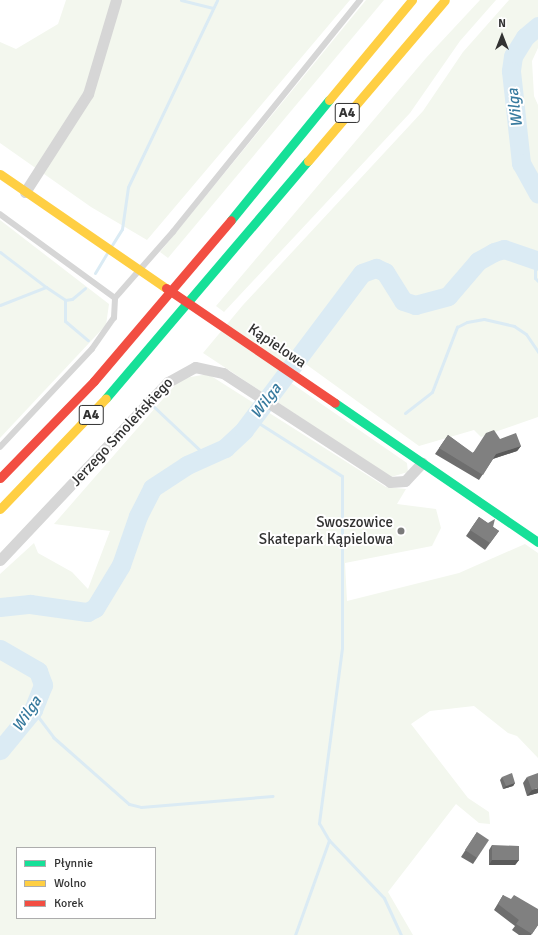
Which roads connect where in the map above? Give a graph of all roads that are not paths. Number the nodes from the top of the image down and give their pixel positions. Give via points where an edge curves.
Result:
1 (116, 0) edge
2 (360, 0) edge
3 (412, 0) edge
4 (446, 0) edge
5 (0, 174) edge
6 (25, 192) junction
7 (0, 214) edge
8 (115, 298) junction
9 (0, 447) edge
10 (422, 463) junction
11 (0, 478) edge
12 (0, 509) edge
13 (538, 542) edge
14 (0, 560) edge

1 - 6 street via 88,94
2 - 8 lane via 173,232
3 - 11 main road, A4 via 170,293 94,381
4 - 12 main road, A4 via 101,404
5 - 6 main road, Kąpielowa
6 - 10 main road, Kąpielowa
7 - 8 lane
8 - 9 lane via 114,318 92,349
10 - 13 main road, Kąpielowa
10 - 14 street, Jerzego Smoleńskiego via 405,481 390,482 213,368 195,366 177,374

